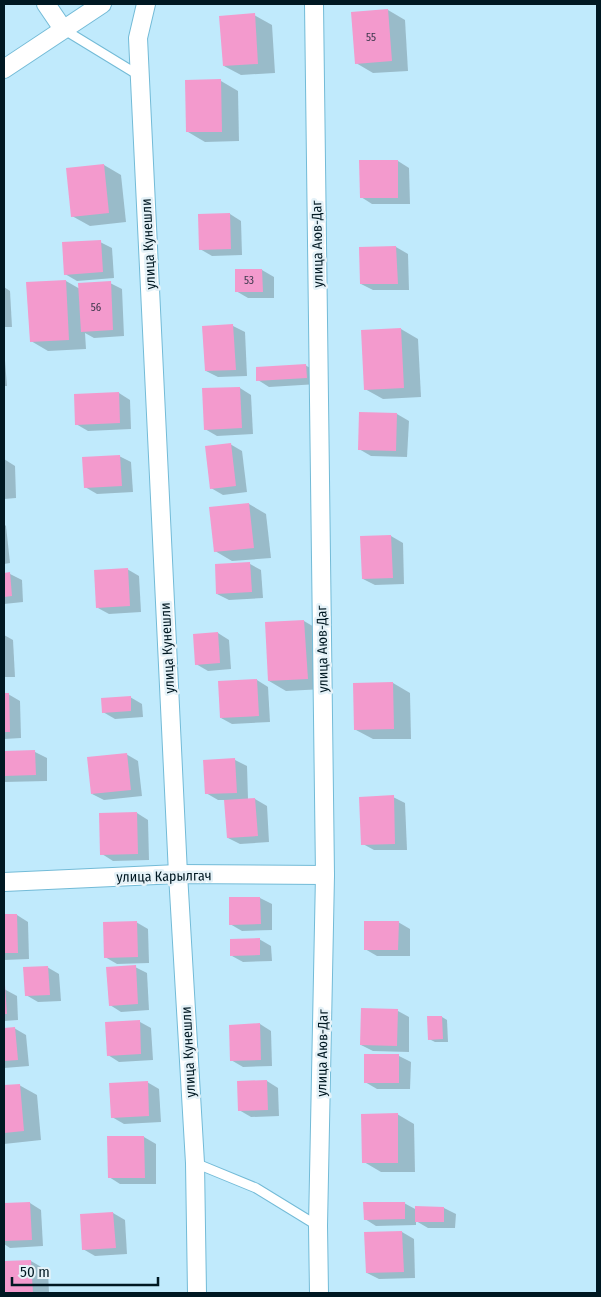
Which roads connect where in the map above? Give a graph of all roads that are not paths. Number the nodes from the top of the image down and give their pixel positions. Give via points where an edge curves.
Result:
1 (46, 4) edge
2 (102, 4) edge
3 (146, 4) edge
4 (314, 4) edge
5 (63, 29) junction
6 (4, 69) edge
7 (141, 77) junction
8 (178, 874) junction
9 (325, 875) junction
10 (4, 882) edge
11 (194, 1163) junction
12 (318, 1226) junction
13 (197, 1293) edge
14 (319, 1293) edge

1 - 5 street
2 - 5 street
3 - 7 street, улица Кунешли via 138,38
4 - 9 street, улица Аюв-Даг
5 - 6 street
5 - 7 lane
7 - 8 street, улица Кунешли
8 - 9 street, улица Карылгач
8 - 10 street, улица Карылгач
8 - 11 street, улица Кунешли
9 - 12 street, улица Аюв-Даг
11 - 12 lane via 256,1188
11 - 13 street, улица Кунешли
12 - 14 street, улица Аюв-Даг

